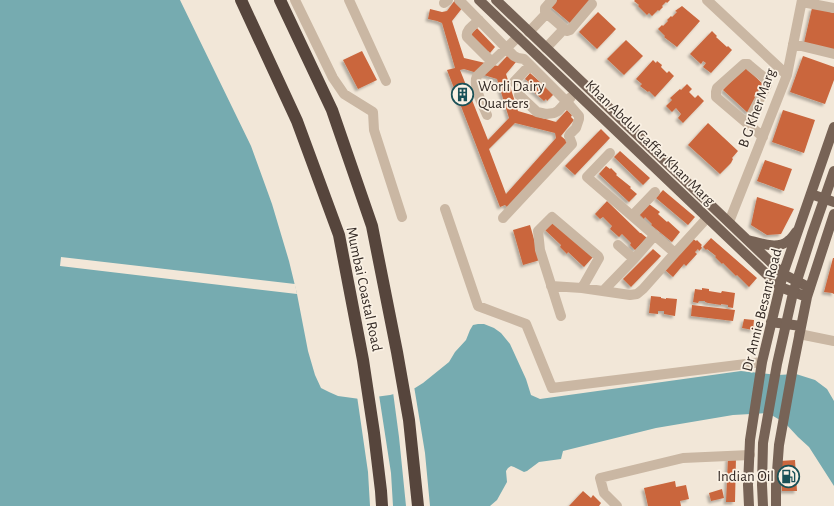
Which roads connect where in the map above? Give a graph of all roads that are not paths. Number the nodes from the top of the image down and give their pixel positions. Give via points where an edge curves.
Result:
1 (241, 0) edge
2 (280, 0) edge
3 (295, 0) edge
4 (349, 0) edge
5 (459, 0) edge
6 (479, 0) edge
7 (496, 0) edge
8 (552, 0) edge
9 (707, 0) edge
10 (802, 1) edge
11 (592, 4) dead end
12 (834, 8) edge
13 (546, 14) junction
14 (479, 20) junction
15 (564, 29) junction
16 (529, 32) junction
17 (518, 37) junction
18 (793, 44) junction
19 (506, 48) junction
20 (546, 48) junction
21 (834, 54) edge
22 (492, 62) junction
23 (530, 65) junction
24 (787, 75) junction
25 (766, 79) junction
26 (386, 81) dead end
27 (514, 82) dead end
28 (575, 92) junction
29 (780, 93) junction
30 (520, 95) dead end
31 (566, 101) junction
32 (487, 115) dead end
33 (747, 123) junction
34 (834, 127) edge
35 (763, 137) junction
36 (610, 153) dead end
37 (834, 171) edge
38 (655, 192) dead end
39 (811, 194) junction
40 (834, 202) edge
41 (445, 208) dead end
42 (834, 214) edge
43 (632, 216) junction
44 (402, 217) dead end
45 (503, 218) dead end
46 (707, 218) junction
47 (729, 222) junction
48 (798, 230) junction
49 (654, 235) junction
50 (746, 239) junction
51 (618, 245) dead end
52 (675, 253) junction
53 (634, 259) junction
54 (783, 274) junction
55 (552, 286) junction
56 (780, 287) junction
57 (582, 288) junction
58 (603, 291) junction
59 (808, 293) junction
60 (561, 316) dead end
61 (772, 322) junction
62 (800, 330) junction
63 (834, 341) edge
64 (762, 362) junction
65 (750, 455) junction
66 (382, 506) edge
67 (418, 506) edge
68 (617, 506) edge
69 (749, 506) edge
70 (763, 506) edge
71 (776, 506) edge

1 - 66 highway, Mumbai Coastal Road via 297,122 339,235 363,360
2 - 67 highway, Mumbai Coastal Road via 332,110 372,226 409,420
3 - 44 street via 333,78 344,94 373,112 374,130
4 - 26 street
5 - 14 street
6 - 17 main road, Khan Abdul Gaffar Khan Marg
7 - 16 main road, Khan Abdul Gaffar Khan Marg
8 - 13 street via 545,8
9 - 24 street
10 - 12 street
10 - 18 street, B G Kher Marg
11 - 15 street via 570,30
13 - 15 street
13 - 16 street
14 - 19 street
14 - 22 street via 466,34
15 - 20 street
16 - 20 main road, Khan Abdul Gaffar Khan Marg
17 - 19 street
17 - 28 main road, Khan Abdul Gaffar Khan Marg
18 - 21 street
18 - 24 street, B G Kher Marg
19 - 22 street
19 - 23 street
20 - 47 main road, Khan Abdul Gaffar Khan Marg
22 - 32 street via 475,80
23 - 27 street
23 - 31 street
24 - 29 street, B G Kher Marg
25 - 29 street
25 - 33 street via 767,85
25 - 33 street via 748,64 744,64 717,88 716,98
28 - 31 street
28 - 46 main road, Khan Abdul Gaffar Khan Marg
29 - 35 street, B G Kher Marg
30 - 31 street via 537,112 546,114 558,111
31 - 45 street via 579,116 576,128 569,136 572,144
33 - 35 street
34 - 39 main road, Dr Annie Besant Road
35 - 47 street, B G Kher Marg
36 - 43 street via 587,177
37 - 70 main road, Dr Annie Besant Road, bridge via 794,293 777,364 763,443
38 - 43 street
39 - 40 main road
39 - 48 main road, Dr Annie Besant Road
41 - 64 street via 478,306 526,324 552,388
42 - 59 main road
43 - 49 street
46 - 52 street
46 - 56 main road, Khan Abdul Gaffar Khan Marg
47 - 50 main road, Khan Abdul Gaffar Khan Marg
48 - 50 main road via 788,242 779,246
48 - 54 main road, Dr Annie Besant Road
49 - 52 street
49 - 53 street
50 - 54 main road, Khan Abdul Gaffar Khan Marg
51 - 53 street
52 - 58 street via 637,294
53 - 58 street
54 - 56 main road, Dr Annie Besant Road
54 - 59 main road, Khan Abdul Gaffar Khan Marg
55 - 57 street
55 - 57 street via 540,250 538,231 552,217 599,258
55 - 60 street
56 - 59 main road, Khan Abdul Gaffar Khan Marg
56 - 61 main road, Dr Annie Besant Road
57 - 58 street
59 - 62 main road
61 - 62 main road
61 - 64 main road, Dr Annie Besant Road
62 - 63 street
62 - 71 main road via 779,445
64 - 65 main road, Dr Annie Besant Road
65 - 68 street via 683,458 600,478 604,493
65 - 69 main road, Dr Annie Besant Road

